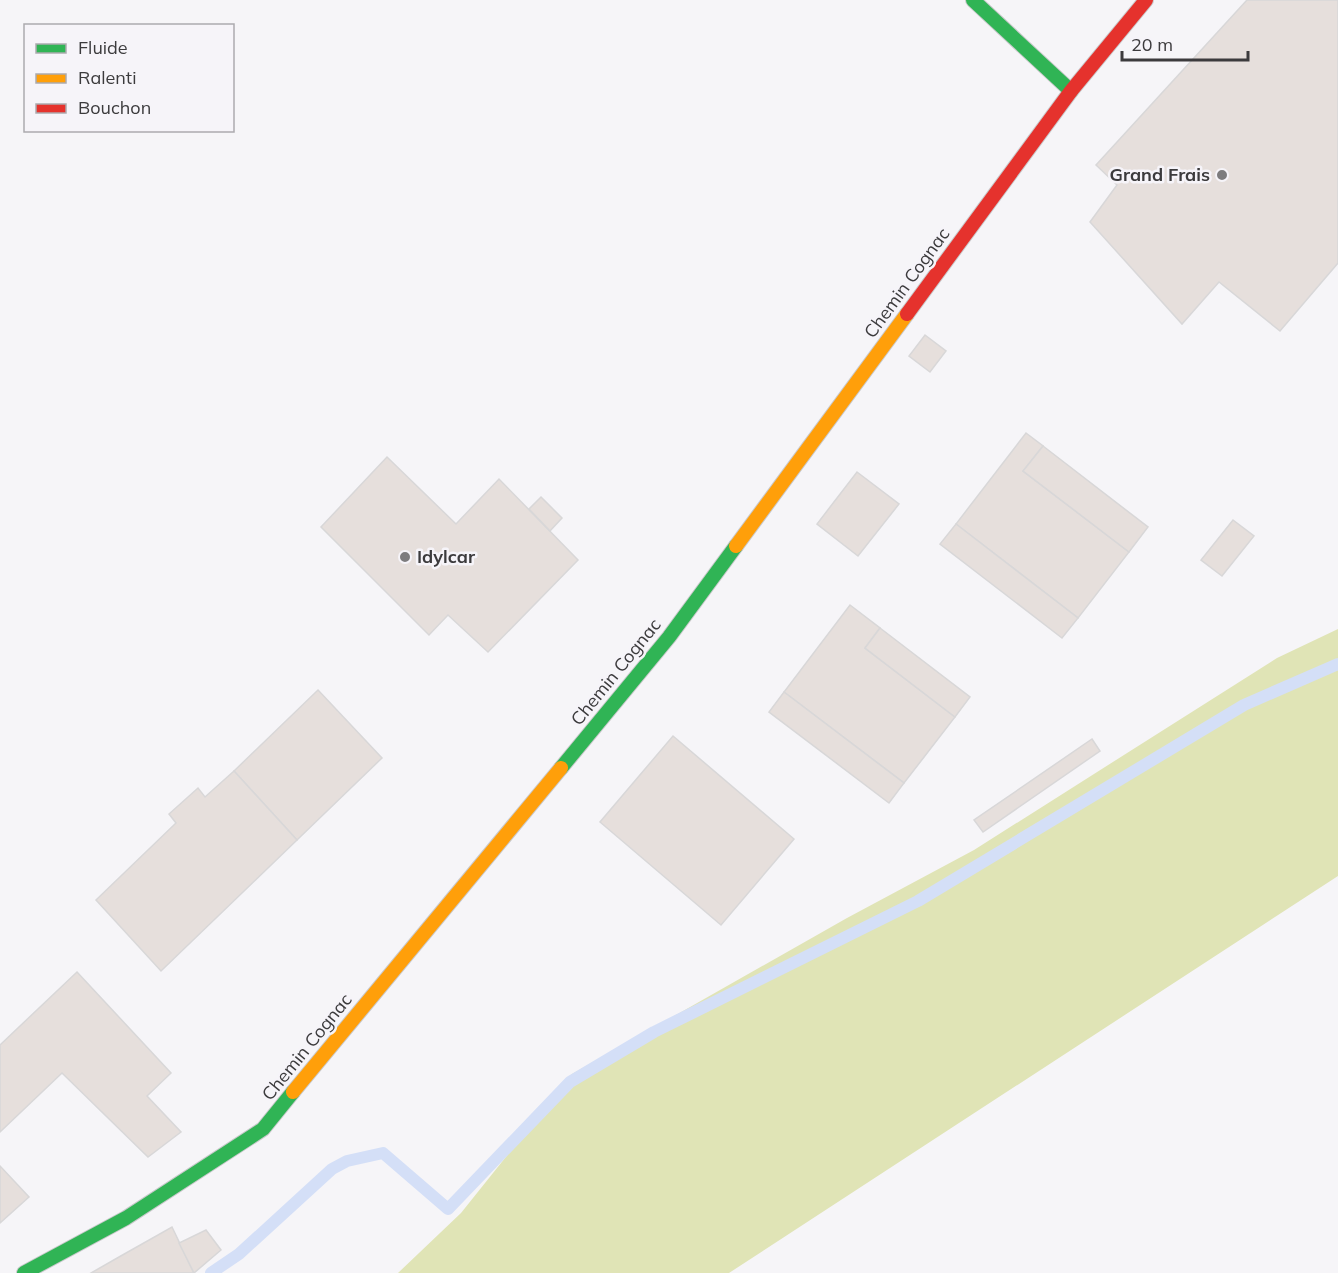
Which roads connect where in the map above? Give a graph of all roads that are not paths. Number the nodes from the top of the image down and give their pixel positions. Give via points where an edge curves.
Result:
1 (973, 0) edge
2 (1146, 0) edge
3 (1071, 91) junction
4 (24, 1273) edge

1 - 3 street
2 - 3 street, Chemin Cognac
3 - 4 street, Chemin Cognac via 669,637 263,1129 126,1218

